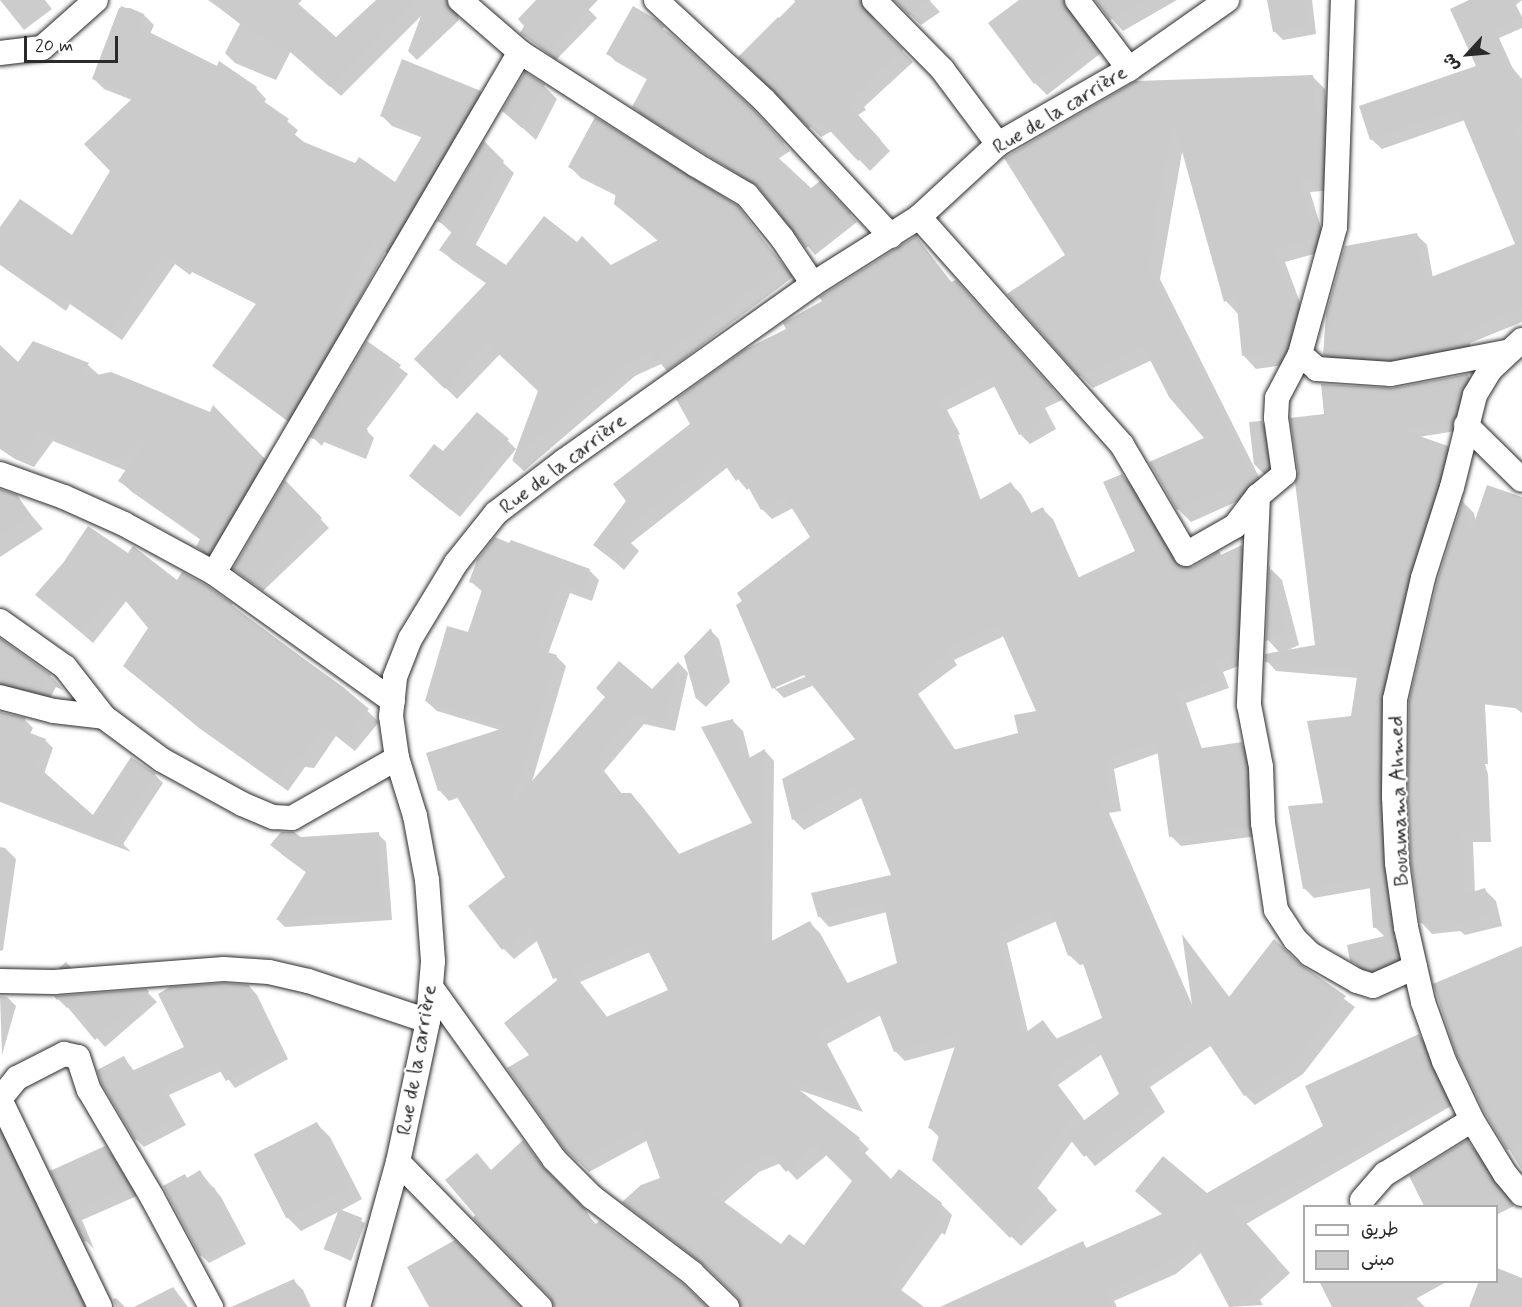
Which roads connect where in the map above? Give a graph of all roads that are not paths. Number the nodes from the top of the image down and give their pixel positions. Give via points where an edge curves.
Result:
1 (460, 0) edge
2 (656, 0) edge
3 (874, 0) edge
4 (1077, 0) edge
5 (1227, 0) edge
6 (1343, 0) edge
7 (93, 1) edge
8 (520, 51) junction
9 (0, 53) edge
10 (1129, 69) junction
11 (998, 144) junction
12 (919, 217) junction
13 (891, 236) junction
14 (813, 284) junction
15 (1514, 346) edge
16 (1300, 354) junction
17 (1466, 425) junction
18 (0, 474) edge
19 (1522, 480) edge
20 (1258, 496) junction
21 (214, 573) junction
22 (0, 621) edge
23 (0, 697) edge
24 (393, 701) junction
25 (104, 717) junction
26 (397, 758) junction
27 (1415, 967) junction
28 (0, 981) edge
29 (431, 987) junction
30 (428, 1021) junction
31 (1472, 1120) junction
32 (398, 1162) junction
33 (1522, 1194) edge
34 (1362, 1200) dead end
35 (100, 1307) edge
36 (211, 1307) edge
37 (358, 1307) edge
38 (540, 1307) edge
39 (727, 1307) edge

1 - 8 street
2 - 13 street via 764,100
3 - 11 street via 942,69
4 - 10 street
5 - 10 street, Rue de la carrière
6 - 16 street via 1335,227
7 - 9 street via 42,48
8 - 14 street via 747,195
8 - 21 street
10 - 11 street, Rue de la carrière
11 - 12 street, Rue de la carrière
12 - 13 street, Rue de la carrière
12 - 20 street via 1122,445 1186,554 1235,526
13 - 14 street, Rue de la carrière
14 - 24 street, Rue de la carrière via 496,513 456,563 410,639 395,677
15 - 16 street via 1392,374 1317,369
15 - 17 street, Bouamama Ahmed via 1490,370 1475,395
16 - 20 street via 1277,398 1284,474
17 - 19 street
17 - 27 street, Bouamama Ahmed via 1395,699 1397,863
18 - 21 street via 124,524
20 - 27 street via 1249,705 1261,767 1263,823 1276,910 1310,954 1357,981 1373,986
21 - 24 street
22 - 25 street via 65,667
23 - 25 street via 54,711
24 - 26 street, Rue de la carrière via 391,716
25 - 26 street via 162,760 273,817 292,818
26 - 29 street, Rue de la carrière via 415,816 427,880
27 - 31 street, Bouamama Ahmed via 1444,1062
28 - 30 street via 54,982 224,969 269,972
29 - 30 street, Rue de la carrière
29 - 39 street via 554,1159 592,1197 692,1273
30 - 32 street, Rue de la carrière
31 - 33 street, Bouamama Ahmed
31 - 34 street via 1385,1174
32 - 37 street, Rue de la carrière
32 - 38 street
35 - 36 street via 0,1099 17,1078 64,1054 78,1057 89,1090

